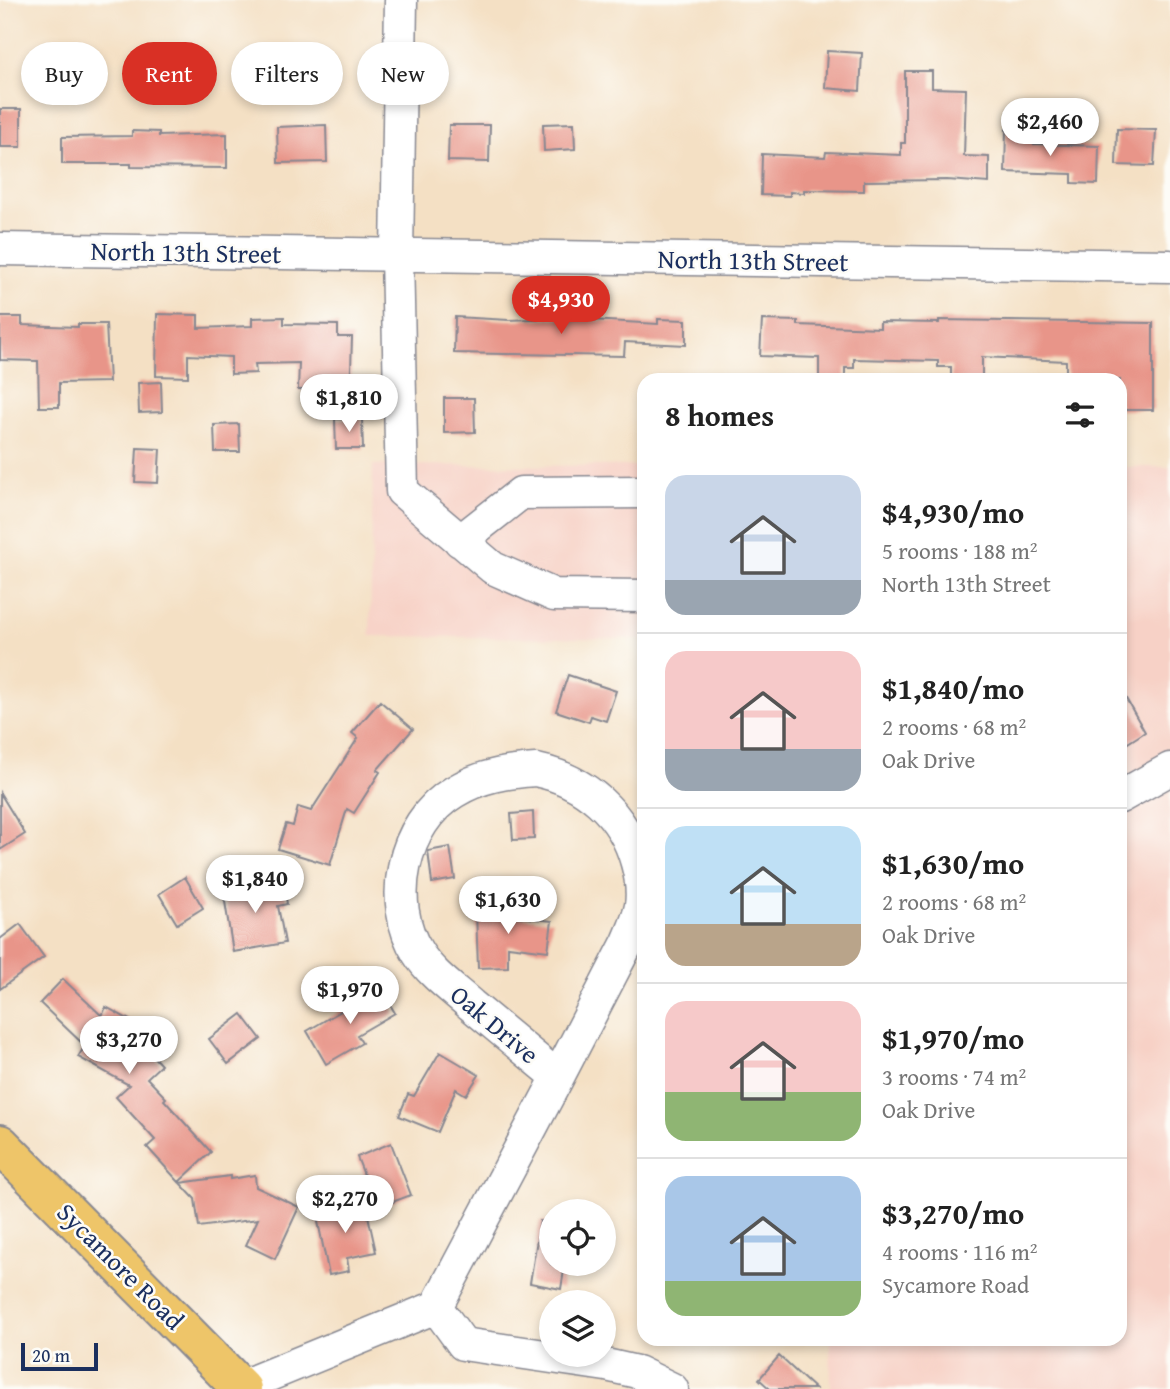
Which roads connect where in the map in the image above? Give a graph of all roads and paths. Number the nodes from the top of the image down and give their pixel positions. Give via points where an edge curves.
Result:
1 (401, 0) edge
2 (0, 249) edge
3 (397, 255) junction
4 (1170, 265) edge
5 (637, 492) edge
6 (460, 541) junction
7 (637, 596) edge
8 (1170, 769) edge
9 (1127, 793) edge
10 (637, 865) edge
11 (637, 920) edge
12 (558, 1077) junction
13 (0, 1144) edge
14 (436, 1307) junction
15 (239, 1388) edge
16 (672, 1389) edge

1 - 3 street
2 - 3 street, North 13th Street
3 - 4 street, North 13th Street
3 - 6 street via 402,491
5 - 6 street via 521,493
6 - 7 street via 493,568 554,595
8 - 9 street
10 - 12 street, Oak Drive via 625,829 588,791 536,770 497,773 455,791 427,817 405,862 403,922 419,955 432,972
11 - 12 street, Oak Drive
12 - 14 street, Oak Drive
13 - 15 main road, Sycamore Road
14 - 15 street
14 - 16 street via 463,1344 606,1365 637,1372

